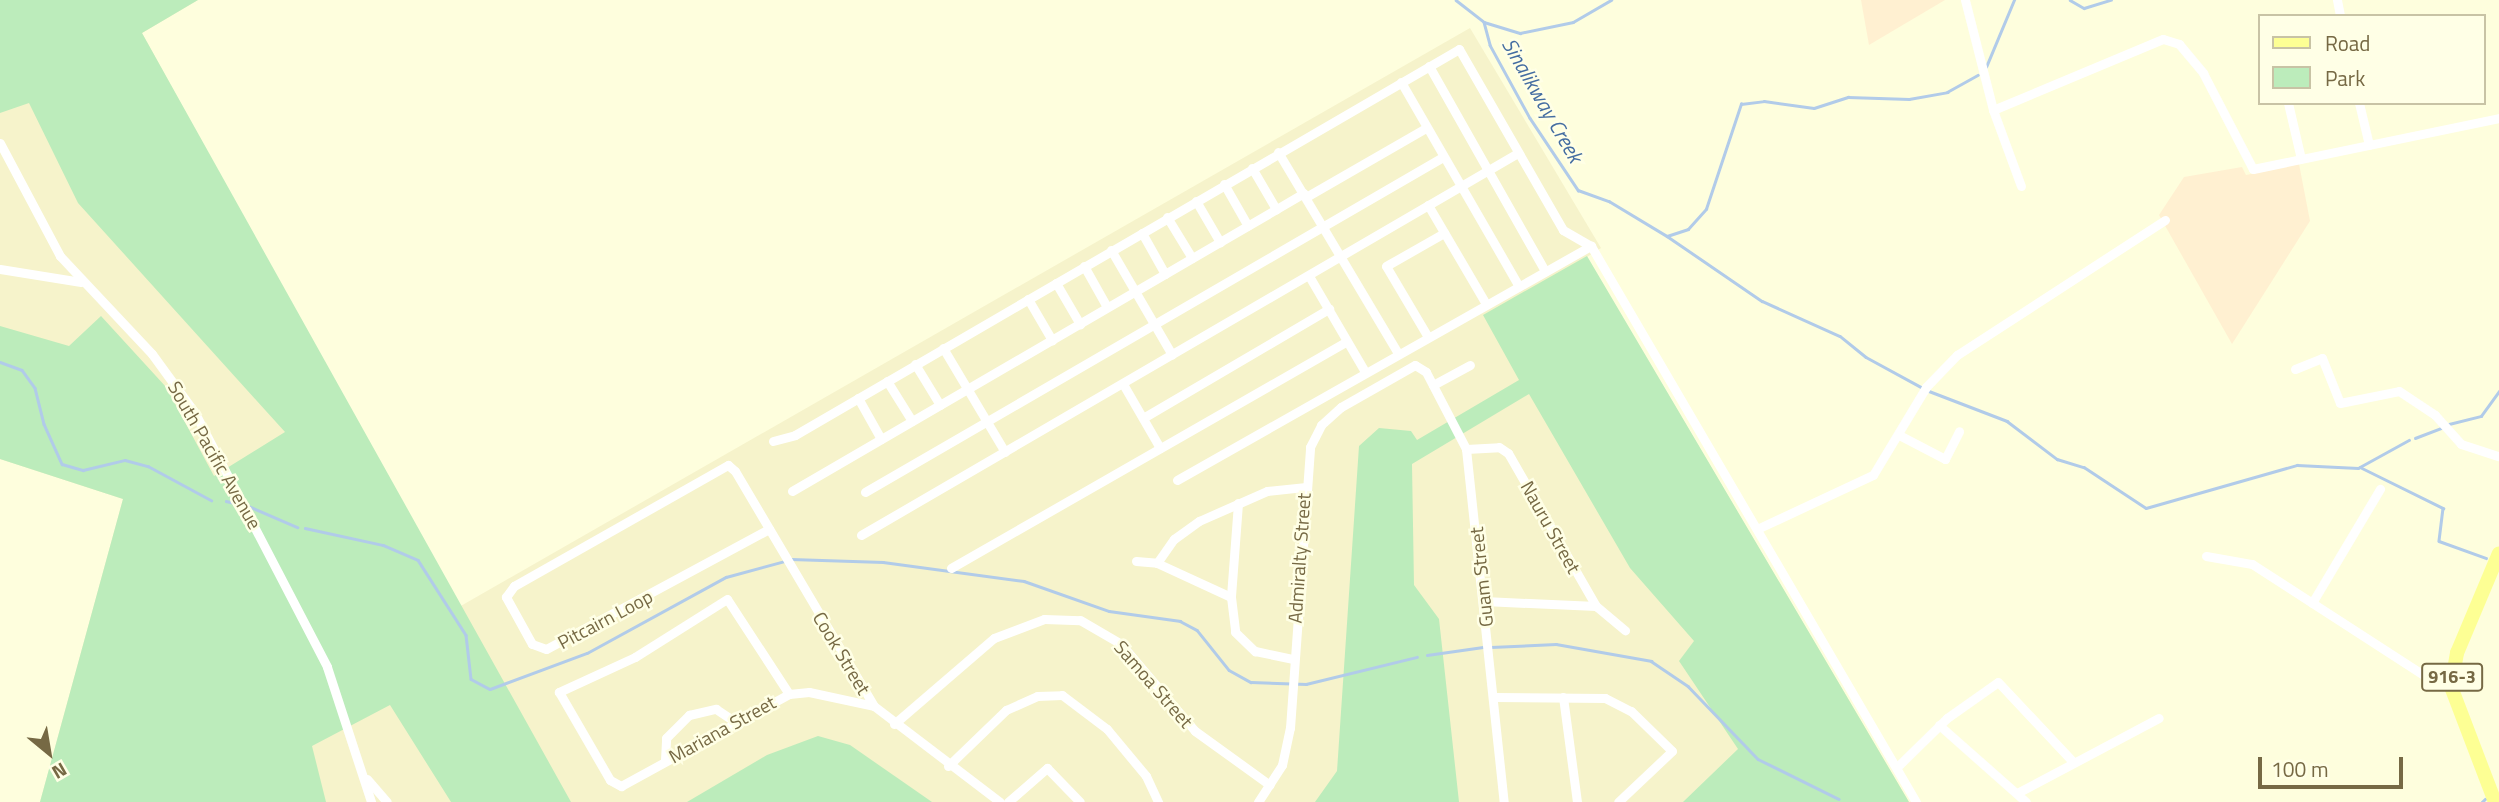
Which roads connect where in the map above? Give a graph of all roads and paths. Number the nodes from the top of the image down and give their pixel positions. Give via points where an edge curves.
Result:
1 (1965, 0) edge
2 (1429, 66) junction
3 (1401, 82) junction
4 (2288, 105) edge
5 (2359, 105) edge
6 (1993, 110) junction
7 (2499, 118) edge
8 (1426, 128) junction
9 (0, 143) edge
10 (2369, 145) junction
11 (1278, 152) junction
12 (1518, 153) junction
13 (1443, 157) junction
14 (2301, 159) junction
15 (1252, 168) junction
16 (1486, 171) junction
17 (1224, 184) junction
18 (2021, 186) dead end
19 (1460, 187) junction
20 (1305, 195) junction
21 (1196, 201) junction
22 (1428, 205) junction
23 (1276, 209) junction
24 (1167, 218) junction
25 (2165, 220) dead end
26 (1248, 226) junction
27 (1323, 226) junction
28 (1142, 233) junction
29 (1444, 233) junction
30 (1220, 242) junction
31 (1591, 246) junction
32 (1111, 250) junction
33 (1341, 257) junction
34 (1192, 258) junction
35 (1084, 266) junction
36 (0, 269) edge
37 (1545, 271) junction
38 (1166, 274) junction
39 (1309, 275) junction
40 (81, 282) junction
41 (1056, 282) junction
42 (1519, 286) junction
43 (1135, 291) junction
44 (1028, 299) junction
45 (1486, 304) junction
46 (1107, 307) junction
47 (1329, 309) junction
48 (1154, 323) junction
49 (1080, 324) junction
50 (1428, 337) junction
51 (1052, 340) junction
52 (1347, 341) junction
53 (943, 348) junction
54 (1398, 353) junction
55 (1172, 355) junction
56 (915, 365) junction
57 (1420, 365) joint
58 (1470, 365) dead end
59 (2295, 369) dead end
60 (1365, 372) junction
61 (887, 381) junction
62 (1123, 384) junction
63 (1433, 385) junction
64 (967, 389) junction
65 (858, 398) junction
66 (940, 405) junction
67 (1143, 418) junction
68 (986, 420) junction
69 (912, 421) junction
70 (1959, 431) dead end
71 (1899, 435) junction
72 (881, 439) junction
73 (773, 441) dead end
74 (1160, 448) junction
75 (1466, 449) junction
76 (1005, 452) junction
77 (2499, 456) edge
78 (729, 465) joint
79 (1177, 480) dead end
80 (1304, 487) junction
81 (2380, 489) dead end
82 (792, 491) dead end
83 (865, 492) dead end
84 (1238, 503) junction
85 (769, 529) junction
86 (1758, 529) junction
87 (861, 535) dead end
88 (2499, 553) edge
89 (2206, 555) dead end
90 (1136, 561) dead end
91 (1157, 563) junction
92 (951, 568) dead end
93 (1231, 597) junction
94 (1484, 601) junction
95 (2312, 603) junction
96 (1595, 606) junction
97 (1625, 629) dead end
98 (1292, 659) junction
99 (2451, 687) junction
100 (789, 694) junction
101 (1493, 697) junction
102 (1563, 697) junction
103 (874, 706) junction
104 (2159, 718) dead end
105 (734, 721) junction
106 (894, 724) junction
107 (1939, 725) junction
108 (666, 760) junction
109 (2073, 762) junction
110 (948, 766) junction
111 (1897, 766) junction
112 (366, 777) junction
113 (1270, 785) junction
114 (2019, 792) junction
115 (371, 802) edge
116 (387, 802) edge
117 (1000, 802) edge
118 (1008, 802) edge
119 (1080, 802) edge
120 (1158, 802) edge
121 (1258, 802) edge
122 (1504, 802) edge
123 (1577, 802) edge
124 (1618, 802) edge
125 (1916, 802) edge
126 (2026, 802) edge
127 (2495, 802) edge

1 - 6 street
2 - 3 street
2 - 12 street via 1459,49
2 - 16 street
3 - 8 street
3 - 11 street
4 - 14 street
5 - 10 street
6 - 14 street via 2148,43 2172,40 2203,73 2253,169
6 - 18 street
7 - 10 street
8 - 13 street
8 - 20 street
9 - 40 street, South Pacific Avenue via 37,219
10 - 14 street
11 - 15 street
11 - 20 street
12 - 16 street
12 - 31 street via 1563,230
13 - 19 street
13 - 27 street
15 - 17 street
15 - 23 street
16 - 19 street
16 - 37 street
17 - 21 street
17 - 26 street
19 - 22 street
19 - 42 street
20 - 23 street
20 - 27 street
21 - 24 street
21 - 30 street
22 - 29 street
22 - 33 street
23 - 26 street
24 - 28 street
24 - 34 street
25 - 71 street via 1957,355 1926,387
26 - 30 street
27 - 33 street
27 - 48 street
28 - 32 street
28 - 38 street
29 - 45 street
29 - 50 street via 1386,266
30 - 34 street
31 - 37 street
31 - 86 street
32 - 35 street
32 - 43 street
33 - 39 street
33 - 54 street
34 - 38 street
35 - 41 street
35 - 46 street
36 - 40 street
37 - 42 street
38 - 43 street
39 - 47 street
39 - 55 street
40 - 112 street, South Pacific Avenue via 166,370 244,505 324,659
41 - 44 street
41 - 49 street
42 - 45 street
43 - 46 street
43 - 48 street
44 - 51 street
44 - 53 street
45 - 50 street
46 - 49 street
47 - 52 street
47 - 67 street
48 - 55 street
48 - 68 street
49 - 51 street
50 - 54 street
51 - 64 street
52 - 60 street
52 - 74 street
53 - 56 street
53 - 64 street
54 - 60 street
55 - 62 street
56 - 61 street
56 - 66 street
57 - 63 street, Guam Street
57 - 80 street, Admiralty Street via 1341,407 1321,425 1310,447
58 - 63 street
59 - 77 street via 2322,358 2340,403 2399,391 2435,415 2461,444
60 - 79 street
61 - 65 street
61 - 69 street
62 - 67 street
62 - 76 street
63 - 75 street, Guam Street
64 - 66 street
64 - 68 street
65 - 72 street
65 - 73 street via 786,439
66 - 69 street
67 - 74 street
68 - 76 street
68 - 83 street
69 - 72 street
70 - 71 street via 1945,459
71 - 86 street via 1884,464 1861,484
72 - 82 street
74 - 92 street
75 - 94 street, Guam Street
75 - 96 street, Nauru Street via 1499,447 1508,453
76 - 87 street
78 - 85 street, Cook Street
78 - 85 street, Pitcairn Loop via 509,589 508,602 529,641 541,649 561,644
80 - 84 street via 1267,491
80 - 98 street, Admiralty Street
81 - 95 street
84 - 91 street via 1181,533
84 - 93 street
85 - 103 street, Cook Street
86 - 111 street
88 - 99 main road, 916-3 via 2457,653
89 - 95 street via 2244,561
90 - 91 street
91 - 93 street
93 - 98 street via 1235,632 1243,643
94 - 96 street
94 - 101 street, Guam Street
95 - 99 street
96 - 97 street, Nauru Street
98 - 113 street, Admiralty Street via 1287,748
99 - 127 main road, 916-3
100 - 103 street, Mariana Street via 809,692
100 - 105 street, Mariana Street
100 - 108 street, Mariana Street via 733,604 720,600 635,657 560,688 560,697 617,786
101 - 102 street
101 - 122 street, Guam Street
102 - 123 street
102 - 124 street via 1619,704 1672,751
103 - 106 street, Cook Street
104 - 109 street
105 - 108 street, Mariana Street
105 - 108 street via 716,709 689,716 666,738
106 - 110 street, Cook Street
106 - 113 street, Samoa Street via 994,638 1044,619 1080,620 1121,643 1195,731
107 - 109 street via 1998,682
107 - 111 street
107 - 114 street
109 - 114 street
110 - 117 street, Cook Street
110 - 120 street via 1020,702 1062,695 1107,729 1146,776
111 - 125 street
112 - 115 street, South Pacific Avenue
112 - 116 street
113 - 121 street, Admiralty Street
114 - 126 street
118 - 119 street via 1047,768

